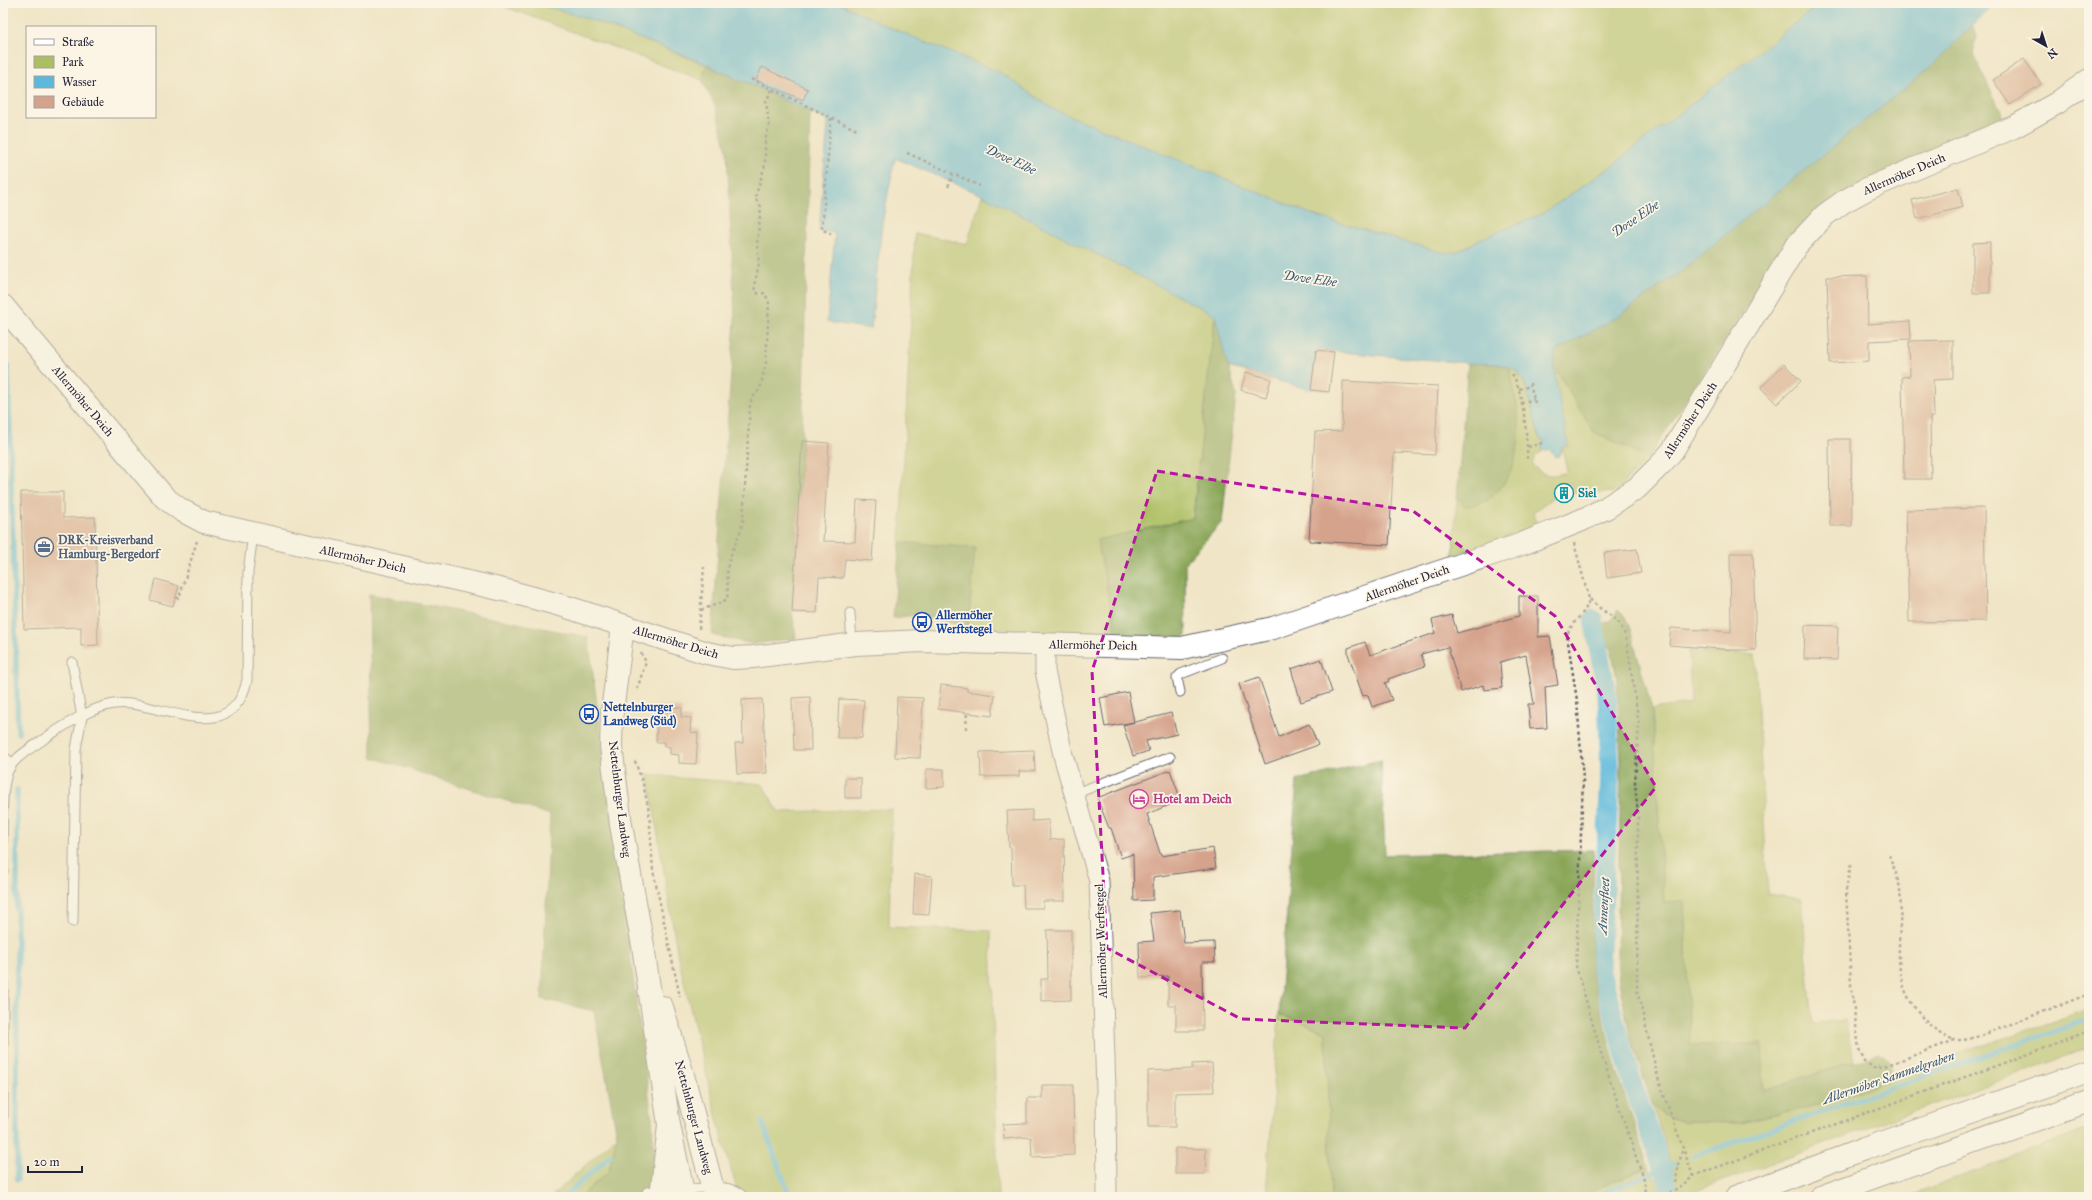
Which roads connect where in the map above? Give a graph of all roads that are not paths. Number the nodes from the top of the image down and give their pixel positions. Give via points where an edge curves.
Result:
1 (2089, 80) edge
2 (3, 306) edge
3 (253, 534) junction
4 (850, 613) dead end
5 (623, 626) junction
6 (852, 644) junction
7 (1045, 644) junction
8 (1222, 658) dead end
9 (72, 662) dead end
10 (1180, 692) dead end
11 (82, 717) junction
12 (3, 756) edge
13 (1170, 757) dead end
14 (12, 763) junction
15 (1074, 794) junction
16 (3, 871) edge
17 (73, 922) dead end
18 (643, 946) junction
19 (3, 967) edge
20 (2089, 1071) edge
21 (2089, 1101) edge
22 (3, 1116) edge
23 (713, 1192) edge
24 (667, 1193) edge
25 (744, 1197) edge
26 (1107, 1197) edge
27 (1736, 1197) edge
28 (1820, 1197) edge

1 - 7 main road, Allermöher Deich via 2057,103 2014,127 1867,189 1825,215 1796,246 1684,434 1661,464 1623,498 1606,508 1569,526 1516,546 1273,628 1182,648
2 - 3 main road, Allermöher Deich via 165,498 204,522
3 - 5 main road, Allermöher Deich via 508,591
3 - 11 lane via 248,572 247,680 245,691 236,704 217,716 206,719 125,704 103,707
4 - 6 lane
5 - 6 main road, Allermöher Deich via 707,653 732,658
5 - 18 main road, Nettelnburger Landweg via 612,712 611,746 621,825
6 - 7 main road, Allermöher Deich via 923,641
7 - 15 street, Allermöher Werftstegel via 1045,671
8 - 10 lane via 1181,674 1177,678
9 - 11 lane
11 - 14 lane
11 - 17 lane via 76,749
12 - 14 lane
13 - 15 lane
14 - 16 lane via 3,792
15 - 26 street, Allermöher Werftstegel via 1100,880
18 - 23 main road, Nettelnburger Landweg via 684,1075
18 - 24 main road, Nettelnburger Landweg via 669,1125
19 - 22 lane
20 - 27 main road via 1864,1149
21 - 28 main road
23 - 24 lane
23 - 25 lane via 736,1190

